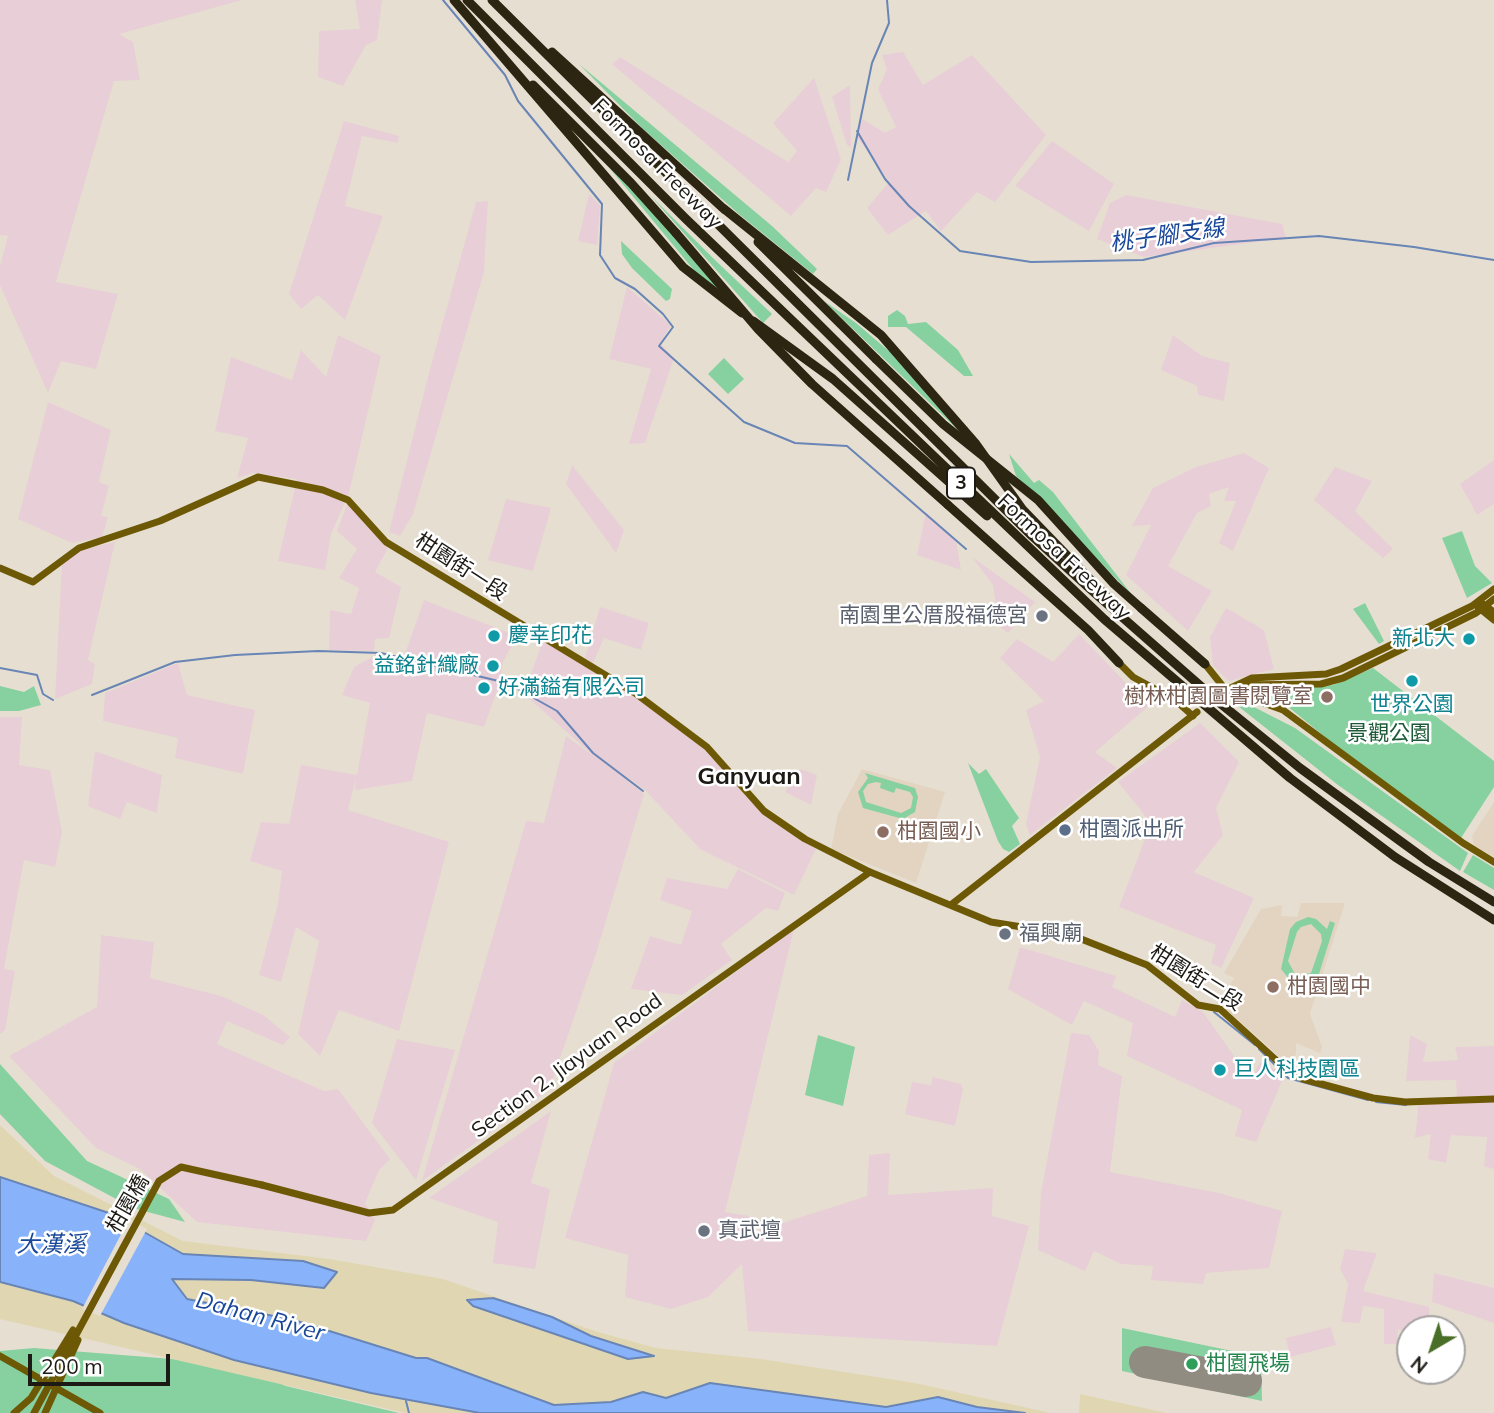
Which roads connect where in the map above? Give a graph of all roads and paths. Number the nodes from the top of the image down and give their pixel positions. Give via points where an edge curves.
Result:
1 (454, 0) edge
2 (467, 0) edge
3 (492, 0) edge
4 (524, 29) junction
5 (494, 47) junction
6 (723, 208) junction
7 (0, 568) edge
8 (1494, 589) edge
9 (1494, 600) edge
10 (1481, 605) junction
11 (1494, 612) edge
12 (1104, 619) junction
13 (1494, 620) edge
14 (1160, 650) junction
15 (1119, 663) joint
16 (1205, 664) joint
17 (1234, 685) junction
18 (1289, 685) junction
19 (1223, 691) junction
20 (1283, 710) junction
21 (1494, 862) edge
22 (870, 872) junction
23 (1494, 902) edge
24 (952, 904) junction
25 (1494, 920) edge
26 (1494, 1099) edge
27 (262, 1185) joint
28 (118, 1258) junction
29 (0, 1356) edge
30 (14, 1413) edge
31 (34, 1413) edge
32 (45, 1413) edge
33 (100, 1413) edge

1 - 5 highway
2 - 12 highway, Formosa Freeway / 3 via 685,219
3 - 4 highway, Formosa Freeway / 3
4 - 6 highway
4 - 14 highway, Formosa Freeway / 3 via 1032,536
5 - 12 highway via 683,267 833,379
5 - 15 highway, bridge via 564,114 812,384 1088,630
6 - 14 highway via 881,335 976,444 1023,510
6 - 16 highway, bridge via 943,424 1038,500 1114,584
7 - 22 street, 柑園街一段 via 33,582 79,548 160,521 258,477 323,490 348,499 386,542 635,693 707,747 769,815
8 - 10 street
9 - 10 street
10 - 11 street
10 - 13 street
10 - 17 street via 1342,669 1252,678
10 - 18 street via 1343,678
12 - 25 highway, Formosa Freeway / 3 via 1290,778 1395,857
14 - 23 highway, Formosa Freeway / 3 via 1300,768 1429,862
15 - 24 street via 1133,677 1195,714
16 - 19 street
17 - 18 street
17 - 19 street
18 - 20 street via 1280,694
19 - 20 street
20 - 21 street
22 - 24 street, 柑園街二段
22 - 27 street, Section 2, Jiayuan Road via 393,1210 369,1213
24 - 26 street, 柑園街二段 via 991,922 1071,935 1147,965 1199,1005 1220,1009 1303,1079 1405,1102
27 - 28 street, 柑園橋, bridge via 181,1167 167,1174
28 - 30 street, bridge via 31,1398
28 - 31 street, 柑園橋, bridge
28 - 32 street, bridge
29 - 33 street

